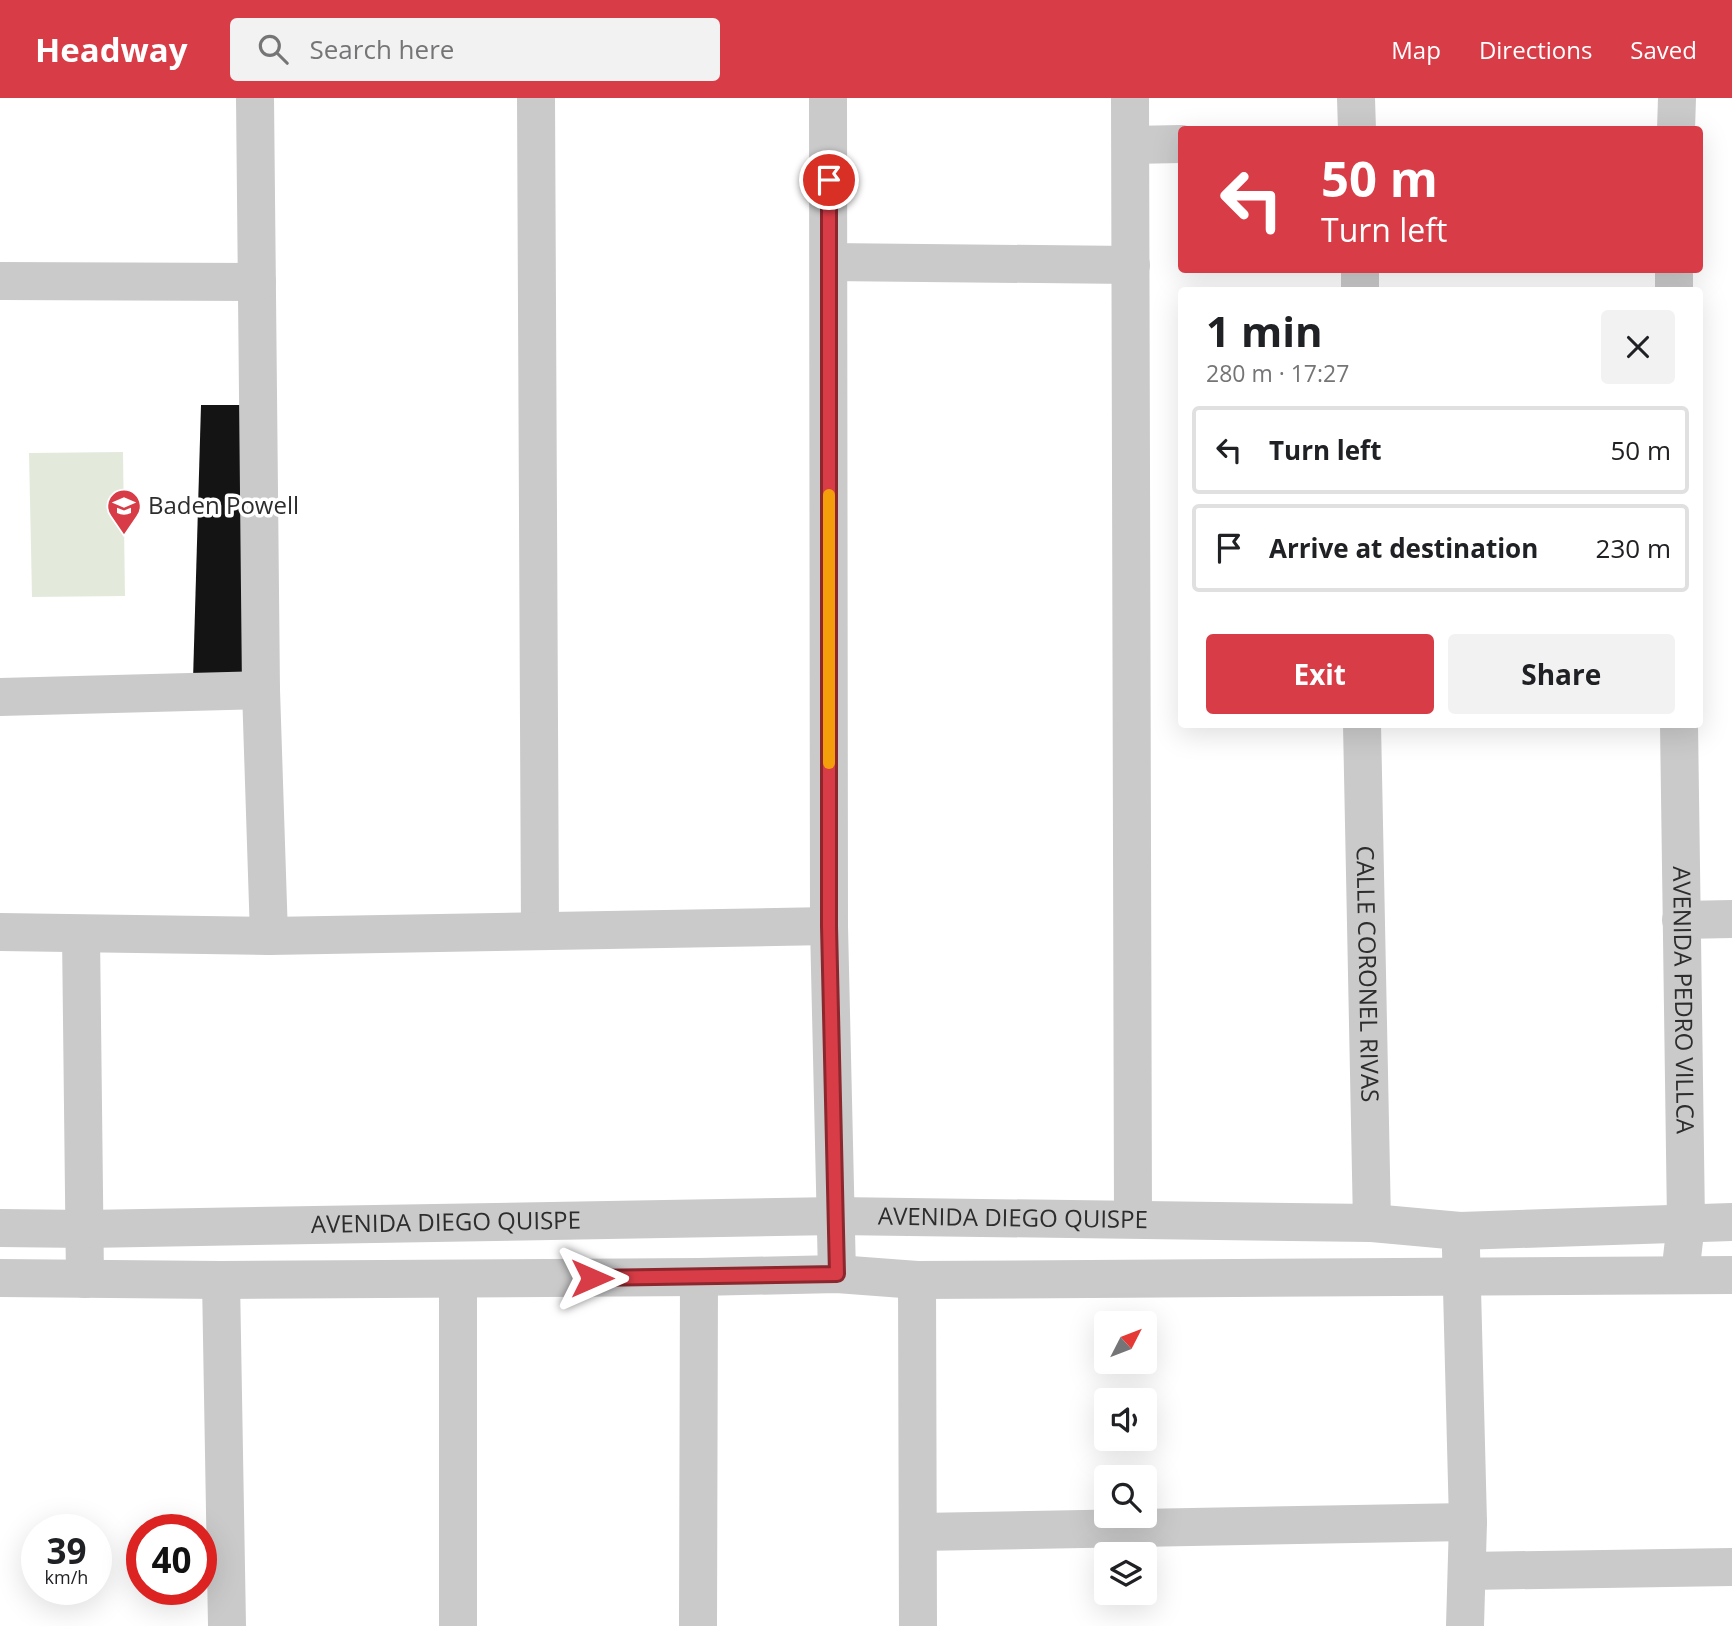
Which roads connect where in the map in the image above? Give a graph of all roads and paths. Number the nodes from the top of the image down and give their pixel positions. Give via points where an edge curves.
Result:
1 (255, 98) edge
2 (536, 98) edge
3 (828, 98) edge
4 (1130, 98) edge
5 (1356, 98) edge
6 (1677, 98) edge
7 (1357, 126) edge
8 (1676, 126) edge
9 (1178, 144) edge
10 (1131, 145) junction
11 (829, 262) junction
12 (1131, 265) junction
13 (0, 281) edge
14 (257, 282) junction
15 (261, 690) junction
16 (0, 697) edge
17 (1362, 728) edge
18 (1679, 728) edge
19 (1732, 919) edge
20 (1681, 920) junction
21 (829, 926) junction
22 (540, 930) junction
23 (0, 932) edge
24 (82, 934) junction
25 (269, 936) junction
26 (836, 1216) junction
27 (1133, 1220) junction
28 (1732, 1222) edge
29 (1372, 1223) junction
30 (1686, 1223) junction
31 (0, 1228) edge
32 (86, 1229) junction
33 (1460, 1231) junction
34 (837, 1274) junction
35 (1680, 1275) junction
36 (1732, 1275) edge
37 (1462, 1276) junction
38 (699, 1277) junction
39 (0, 1278) edge
40 (85, 1279) junction
41 (458, 1279) junction
42 (221, 1280) junction
43 (918, 1280) junction
44 (1468, 1522) junction
45 (919, 1532) junction
46 (1732, 1567) edge
47 (1468, 1571) junction
48 (227, 1626) edge
49 (458, 1626) edge
50 (698, 1626) edge
51 (918, 1626) edge
52 (1465, 1626) edge

1 - 14 street
2 - 22 street
3 - 11 street
4 - 10 street
5 - 7 street
6 - 8 street
9 - 10 street
10 - 12 street
11 - 12 street
11 - 21 street
12 - 27 street
13 - 14 street
14 - 15 street
15 - 16 street
15 - 25 street
17 - 29 street, CALLE CORONEL RIVAS
18 - 20 street, AVENIDA PEDRO VILLCA
19 - 20 street
20 - 30 street, AVENIDA PEDRO VILLCA
21 - 22 street
21 - 26 street
22 - 25 street
23 - 24 street
24 - 25 street
24 - 32 street
26 - 27 street, AVENIDA DIEGO QUISPE
26 - 32 street, AVENIDA DIEGO QUISPE
26 - 34 street
27 - 29 street, AVENIDA DIEGO QUISPE
28 - 30 street, AVENIDA DIEGO QUISPE
29 - 33 street, AVENIDA DIEGO QUISPE
30 - 33 street, AVENIDA DIEGO QUISPE
30 - 35 street, AVENIDA PEDRO VILLCA
31 - 32 street, AVENIDA DIEGO QUISPE
32 - 40 street
33 - 37 street
34 - 38 street
34 - 43 street
35 - 36 street
35 - 37 street
37 - 43 street
37 - 44 street
38 - 41 street
38 - 50 street
39 - 40 street
40 - 42 street
41 - 42 street
41 - 49 street
42 - 48 street
43 - 45 street
44 - 45 street
44 - 47 street
45 - 51 street
46 - 47 street
47 - 52 street

